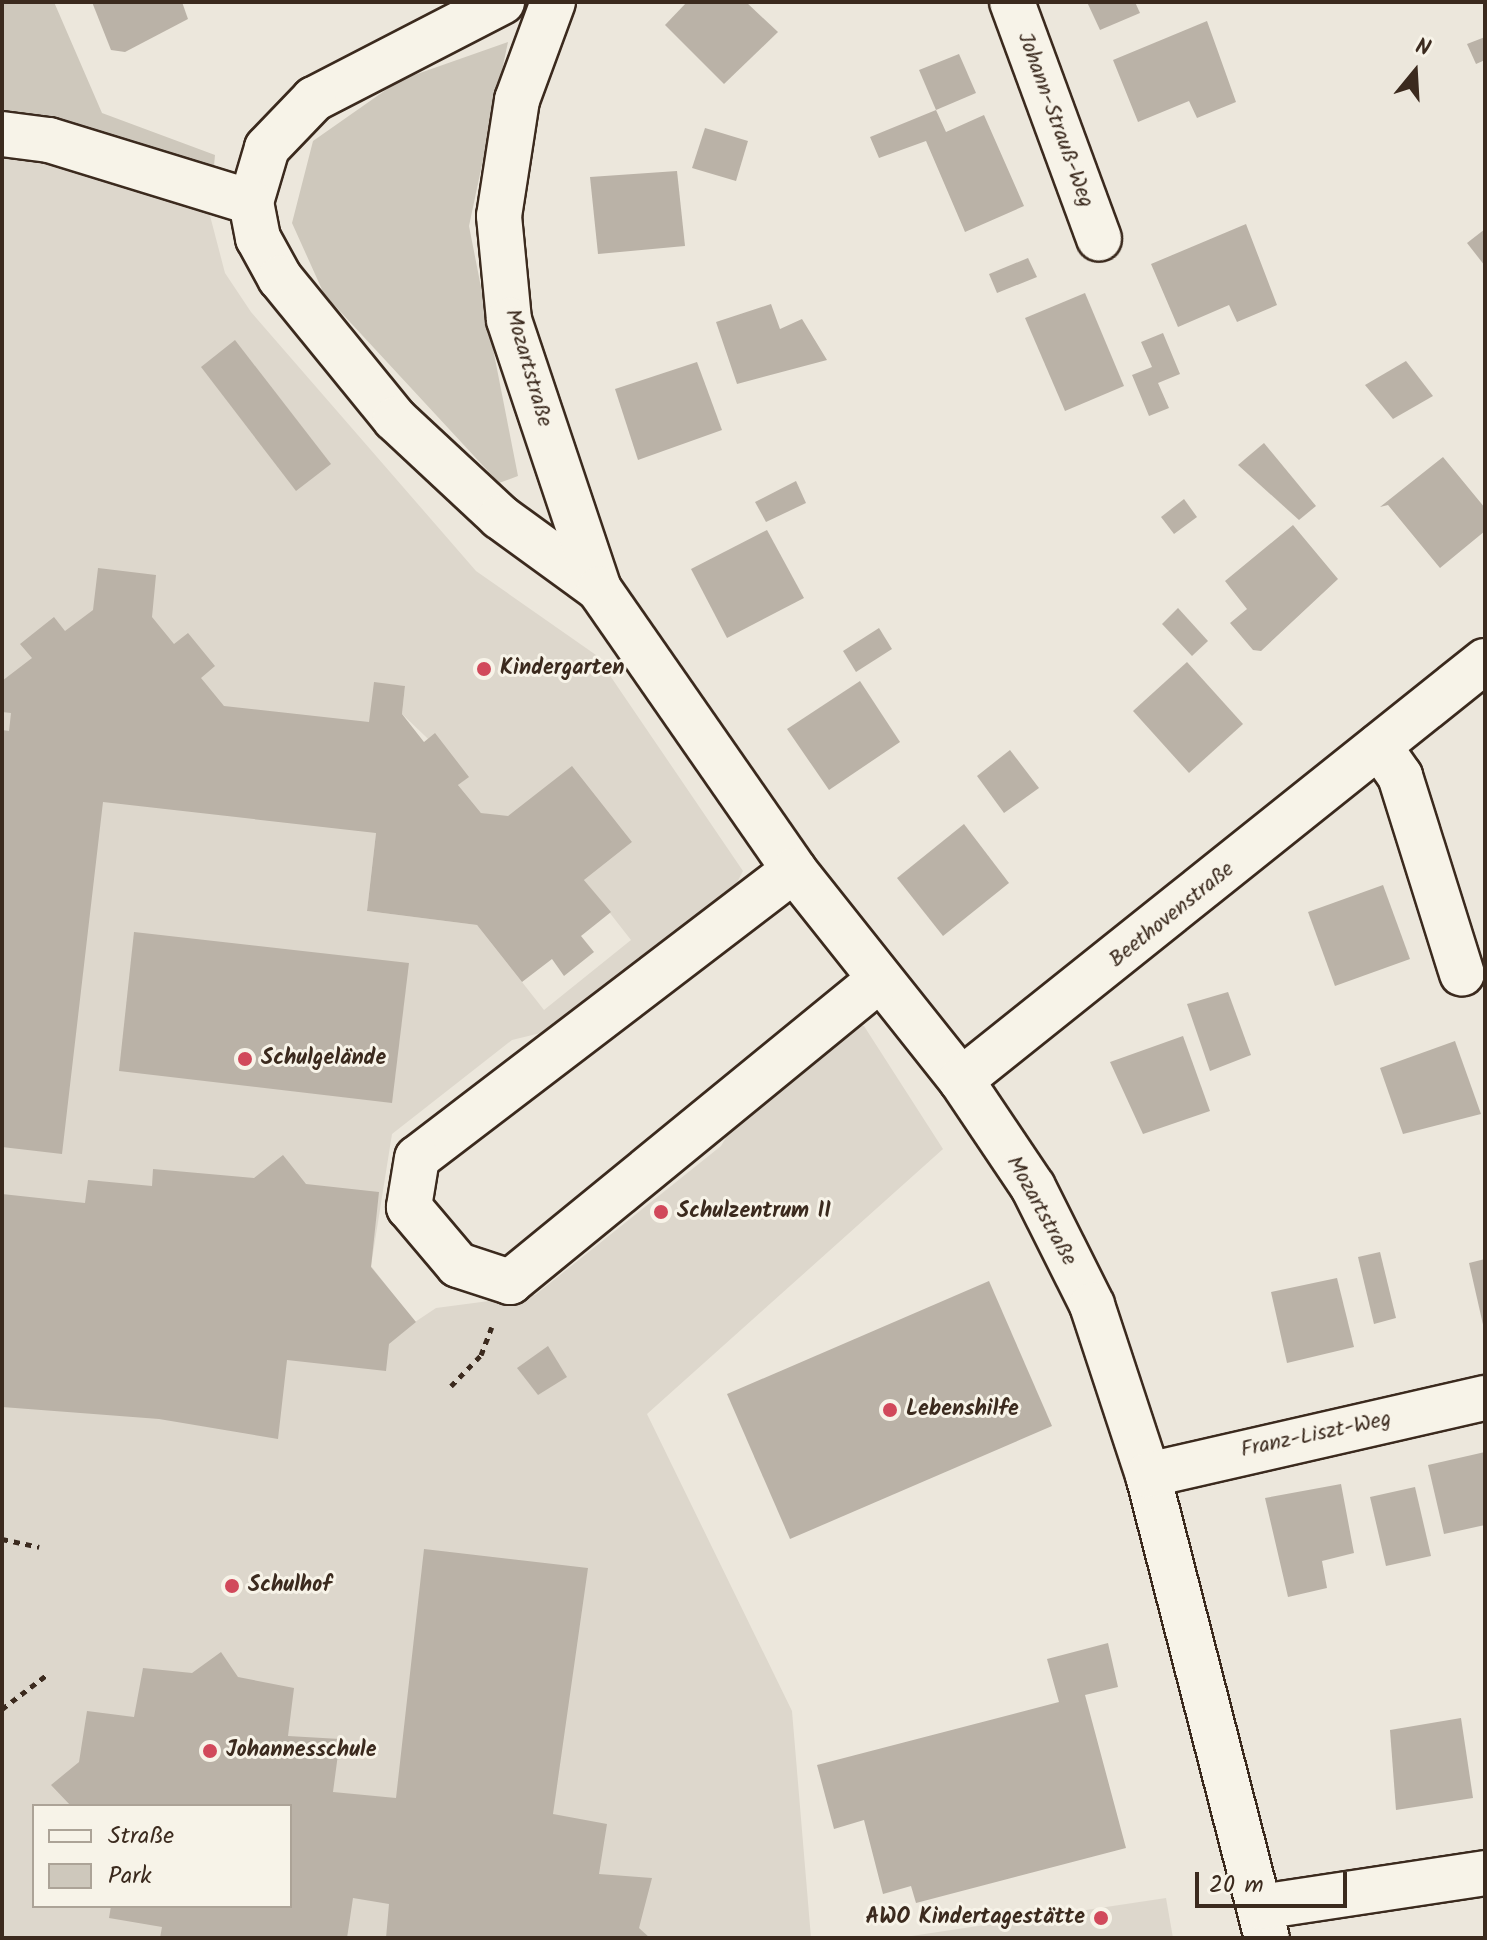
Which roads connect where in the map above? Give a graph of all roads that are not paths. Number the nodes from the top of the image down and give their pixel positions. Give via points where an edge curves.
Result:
1 (502, 2) edge
2 (553, 2) edge
3 (1012, 2) edge
4 (2, 134) edge
5 (251, 202) junction
6 (1099, 238) dead end
7 (599, 589) junction
8 (1485, 661) edge
9 (1379, 746) junction
10 (794, 870) junction
11 (1462, 974) dead end
12 (880, 979) junction
13 (961, 1080) junction
14 (1485, 1398) edge
15 (1148, 1475) junction
16 (1485, 1873) edge
17 (1264, 1922) edge

1 - 5 street, Mozartstraße via 314,99 267,148
2 - 7 street, Mozartstraße via 517,100 499,216 509,320
3 - 6 street, Johann-Strauß-Weg
4 - 5 street via 49,140
5 - 7 street, Mozartstraße via 258,238 280,278 385,409 500,517
7 - 10 street, Mozartstraße
8 - 9 street, Beethovenstraße
9 - 11 street via 1400,776
9 - 13 street, Beethovenstraße
10 - 12 street, Mozartstraße
10 - 12 street via 417,1158 409,1207 458,1265 510,1282
12 - 13 street, Mozartstraße
13 - 15 street, Mozartstraße via 1033,1187 1092,1305
14 - 15 street, Franz-Liszt-Weg
15 - 17 street, Mozartstraße
16 - 17 street

